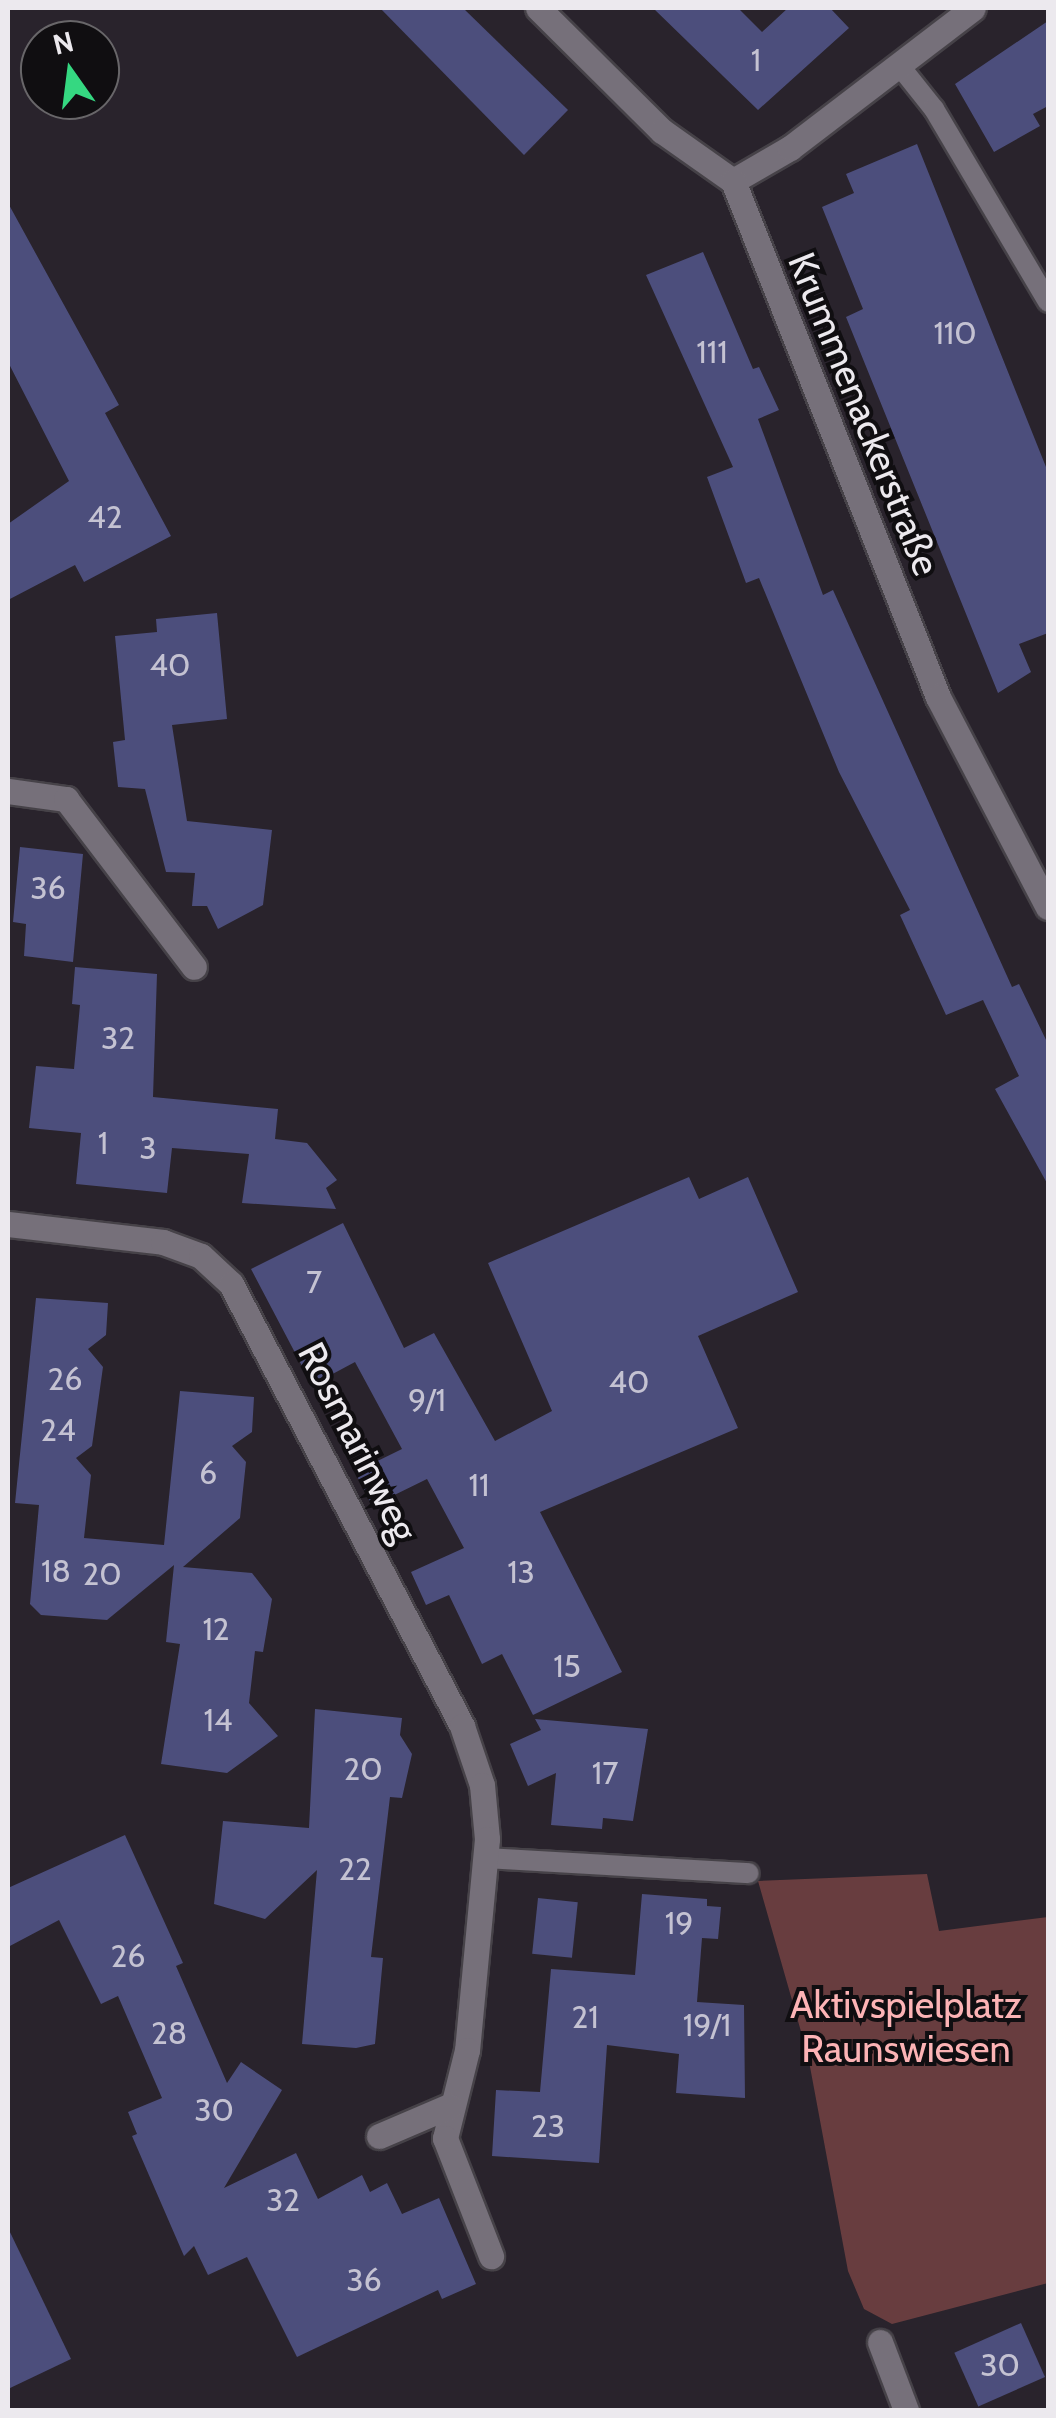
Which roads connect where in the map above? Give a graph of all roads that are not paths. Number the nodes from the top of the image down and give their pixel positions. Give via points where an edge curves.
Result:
1 (538, 8) edge
2 (972, 8) edge
3 (899, 65) junction
4 (733, 181) junction
5 (1048, 302) edge
6 (8, 791) edge
7 (1048, 906) edge
8 (194, 967) dead end
9 (8, 1224) edge
10 (486, 1858) junction
11 (749, 1873) dead end
12 (449, 2106) junction
13 (379, 2136) dead end
14 (491, 2256) dead end
15 (880, 2342) dead end
16 (906, 2410) edge

1 - 4 street via 662,132
2 - 3 street
3 - 4 street via 790,148
3 - 5 lane via 934,109
4 - 7 street, Krummenackerstraße via 938,698
6 - 8 street via 66,799
9 - 10 street, Rosmarinweg via 178,1246 211,1264 240,1296 462,1726 482,1784
10 - 11 lane
10 - 12 street, Rosmarinweg via 468,2050
12 - 13 street
12 - 14 street, Rosmarinweg via 449,2160
15 - 16 street

